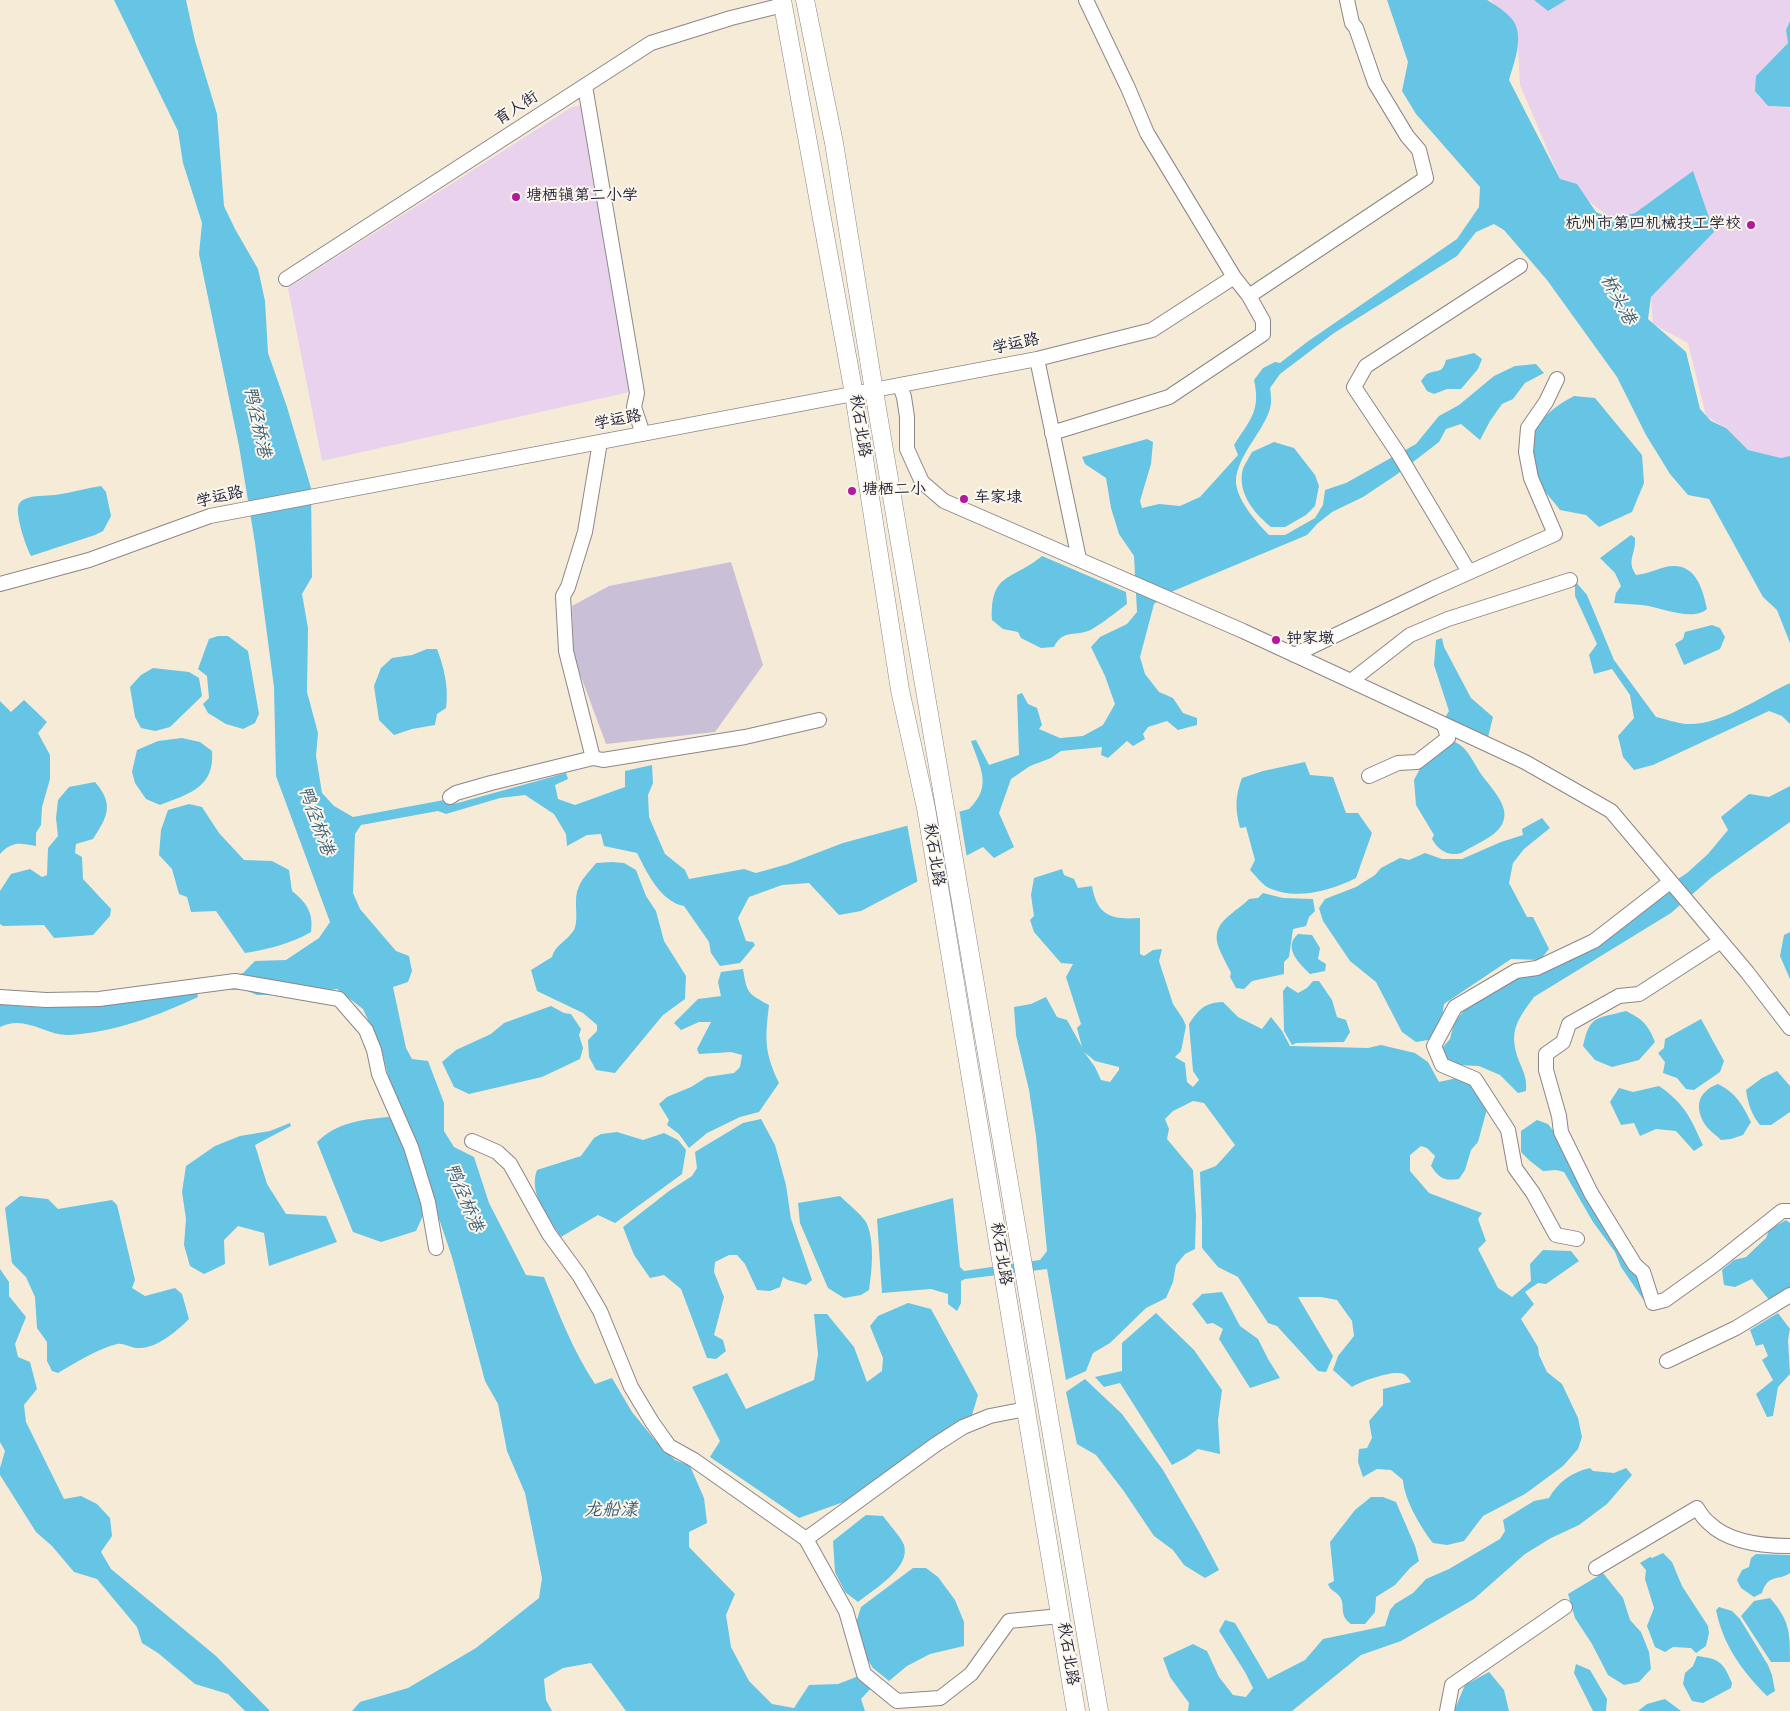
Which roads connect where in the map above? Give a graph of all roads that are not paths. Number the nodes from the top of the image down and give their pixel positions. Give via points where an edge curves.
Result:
1 (806, 0) edge
2 (1086, 0) edge
3 (1347, 0) edge
4 (783, 2) edge
5 (585, 86) junction
6 (1520, 266) dead end
7 (1234, 277) junction
8 (286, 279) dead end
9 (1249, 296) junction
10 (1037, 359) junction
11 (1557, 379) dead end
12 (900, 386) junction
13 (874, 391) junction
14 (854, 394) junction
15 (1052, 433) junction
16 (643, 434) junction
17 (600, 442) junction
18 (1078, 559) junction
19 (1469, 572) junction
20 (1570, 580) dead end
21 (0, 584) edge
22 (1294, 655) junction
23 (1351, 681) junction
24 (819, 720) dead end
25 (1444, 725) junction
26 (593, 758) junction
27 (1369, 776) dead end
28 (450, 797) dead end
29 (1670, 882) junction
30 (1721, 942) junction
31 (0, 997) edge
32 (1790, 1028) edge
33 (472, 1141) dead end
34 (1790, 1211) edge
35 (1577, 1239) dead end
36 (436, 1248) dead end
37 (1790, 1296) edge
38 (1667, 1362) dead end
39 (1026, 1409) junction
40 (806, 1539) junction
41 (1790, 1546) edge
42 (1596, 1568) dead end
43 (1565, 1607) dead end
44 (1060, 1616) junction
45 (1076, 1711) edge
46 (1099, 1711) edge
47 (1447, 1711) edge

1 - 13 main road, 秋石北路 via 834,143
2 - 7 street via 1147,133
3 - 9 street via 1352,23 1376,83 1407,136 1419,150 1426,178
4 - 5 street, 育人街 via 651,43
4 - 14 main road, 秋石北路
5 - 8 street, 育人街
5 - 16 street via 637,394 634,408
6 - 19 street via 1366,366 1354,387 1398,453
7 - 9 street
7 - 10 street, 学运路 via 1152,330
9 - 15 street via 1263,321 1263,334 1169,398
10 - 12 street, 学运路
10 - 15 street
11 - 19 street via 1528,428 1526,452 1531,478 1555,534
12 - 13 street, 学运路
12 - 18 street via 907,418 907,449 922,482 944,501
13 - 14 street, 学运路
13 - 46 main road, 秋石北路
14 - 16 street, 学运路
14 - 39 main road, 秋石北路 via 900,690 926,808
15 - 18 street
16 - 17 street, 学运路
17 - 21 street, 学运路 via 210,516 89,560
17 - 26 street via 585,532 563,596 566,651
18 - 22 street
19 - 22 street
20 - 23 street via 1410,634
22 - 23 street
23 - 25 street
24 - 26 street via 745,737 603,760
25 - 27 street via 1448,738 1416,762 1398,763
25 - 29 street via 1524,762 1611,812
26 - 28 street via 491,783
29 - 30 street
29 - 35 street via 1594,941 1537,968 1516,971 1455,1007 1434,1046 1442,1065 1475,1079 1508,1130 1515,1168 1556,1235
30 - 32 street
30 - 34 street via 1639,994 1619,996 1569,1024 1563,1042 1546,1054 1546,1070 1561,1132 1591,1193 1635,1265 1643,1272 1653,1303 1664,1300 1714,1265 1782,1211
31 - 36 street via 99,1000 235,982 339,1000 366,1030 374,1050 428,1202
33 - 40 street via 497,1152 510,1164 549,1234 600,1311 631,1387 669,1446
37 - 38 street via 1736,1328
39 - 40 street via 990,1416 963,1427
39 - 44 main road, 秋石北路
40 - 44 street via 846,1611 864,1674 897,1701 940,1698 971,1674 1009,1620
41 - 42 street via 1746,1542 1724,1534 1709,1524 1696,1508
43 - 47 street via 1452,1685
44 - 45 main road, 秋石北路

